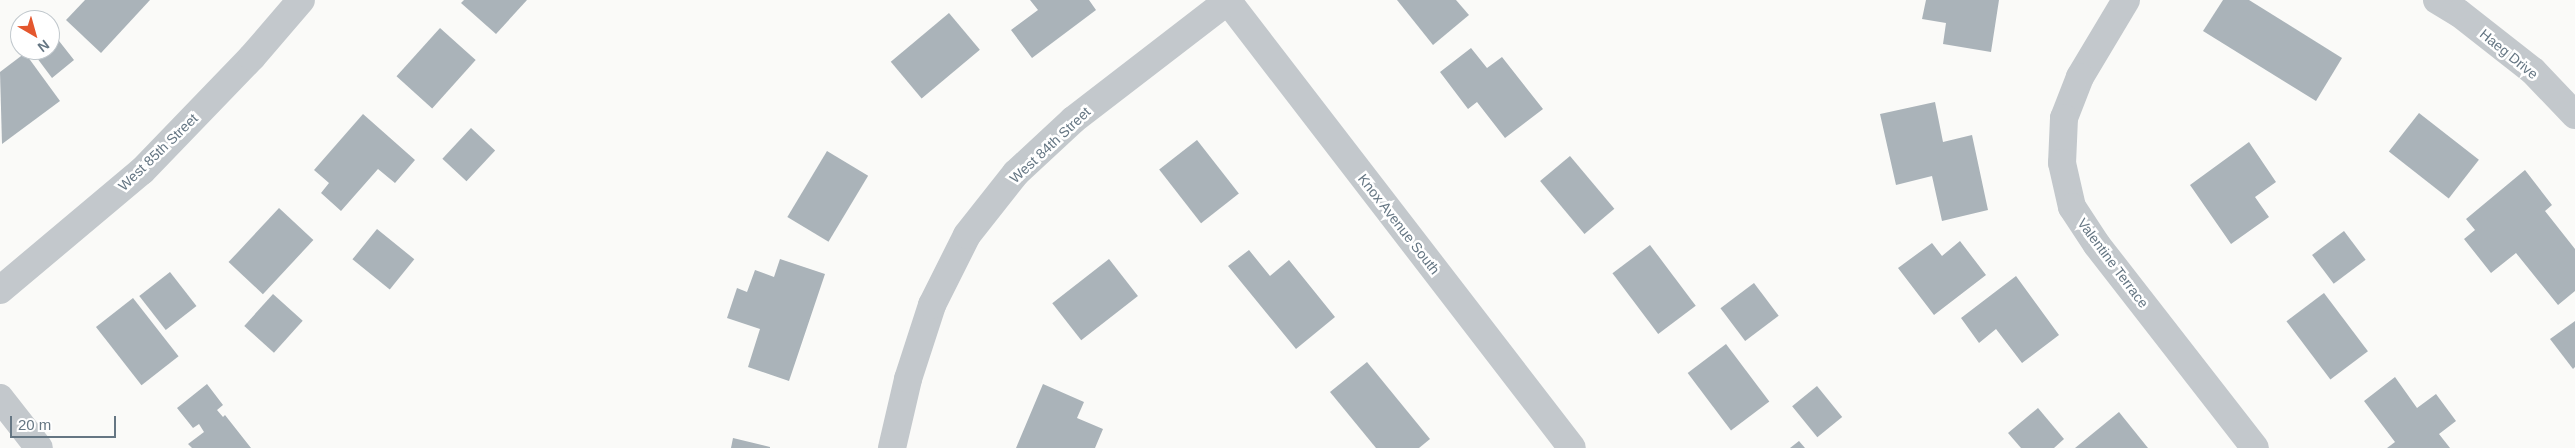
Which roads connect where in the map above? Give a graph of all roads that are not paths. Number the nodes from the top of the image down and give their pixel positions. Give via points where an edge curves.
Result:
1 (302, 0) edge
2 (1228, 0) edge
3 (2126, 0) edge
4 (2437, 0) edge
5 (2575, 114) edge
6 (0, 290) edge
7 (0, 398) edge
8 (38, 448) edge
9 (892, 448) edge
10 (1572, 448) edge
11 (2255, 448) edge

1 - 6 street, West 85th Street via 142,171
2 - 9 street, West 84th Street via 1073,120 1016,173 967,235 932,305 908,379
2 - 10 street, Knox Avenue South
3 - 11 street, Valentine Terrace via 2080,77 2064,118 2062,163 2072,207 2097,245
4 - 5 street, Haeg Drive via 2459,13 2533,71
7 - 8 street

